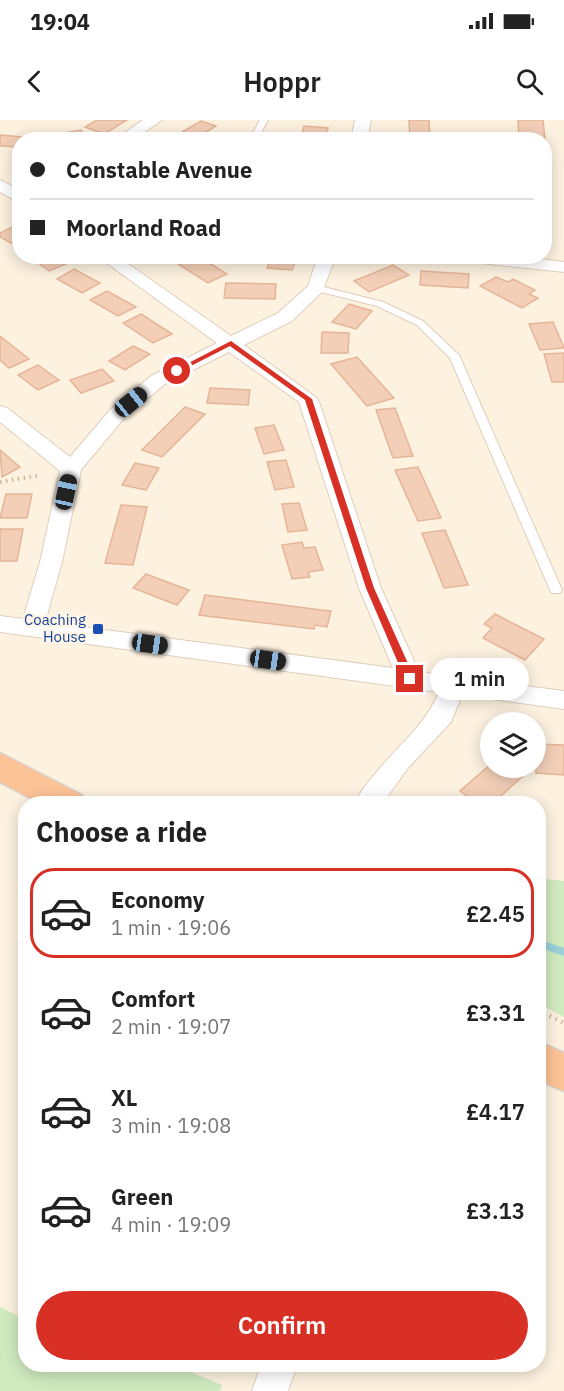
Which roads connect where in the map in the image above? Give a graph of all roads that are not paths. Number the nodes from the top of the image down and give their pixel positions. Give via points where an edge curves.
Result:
1 (153, 120) edge
2 (134, 132) edge
3 (117, 264) edge
4 (324, 264) edge
5 (536, 264) edge
6 (564, 267) edge
7 (316, 288) junction
8 (231, 343) junction
9 (0, 412) edge
10 (71, 469) junction
11 (556, 590) dead end
12 (0, 624) edge
13 (32, 628) junction
14 (410, 679) junction
15 (453, 687) junction
16 (564, 700) edge
17 (0, 766) edge
18 (55, 796) edge
19 (373, 796) edge
20 (546, 1063) edge
21 (564, 1073) edge
22 (277, 1372) edge
23 (270, 1391) edge

1 - 2 street
3 - 8 street
4 - 7 street
5 - 6 street
7 - 8 street via 285,317
7 - 11 lane via 380,304 420,323 455,357
8 - 10 street via 158,380 117,414
8 - 14 street via 308,399 370,588
9 - 10 street
10 - 13 street
12 - 13 street
13 - 14 street
14 - 15 street
15 - 16 street
15 - 19 street via 442,715
17 - 18 highway
20 - 21 highway
22 - 23 street

